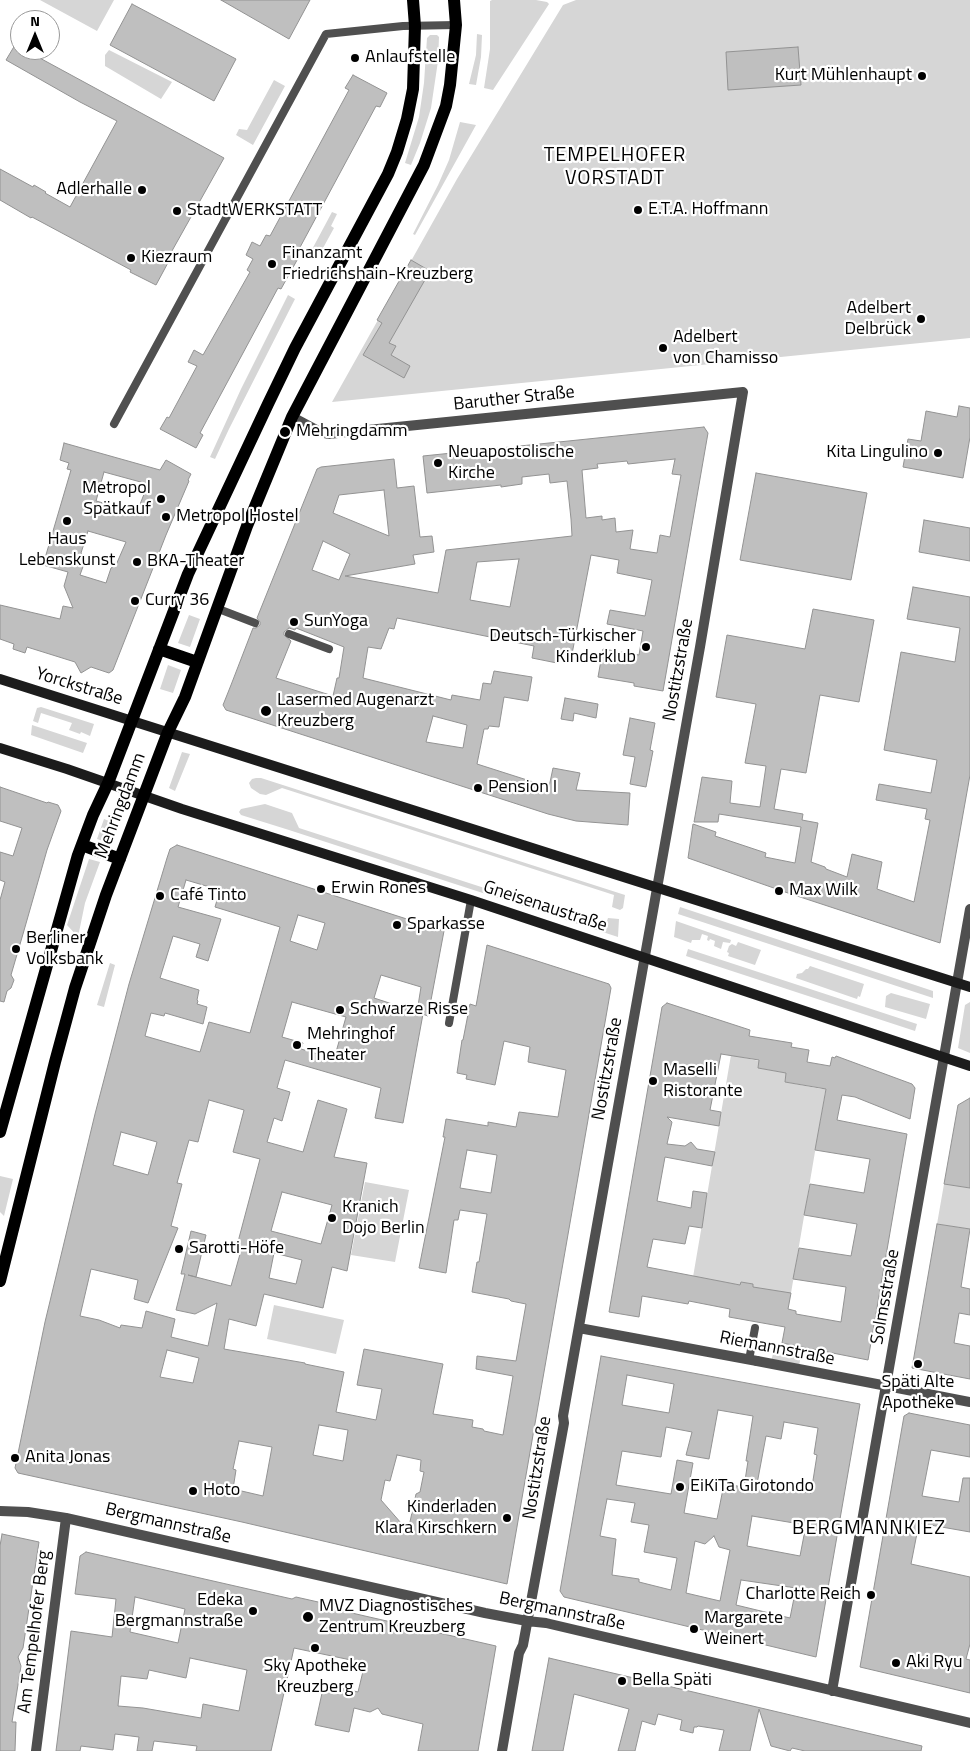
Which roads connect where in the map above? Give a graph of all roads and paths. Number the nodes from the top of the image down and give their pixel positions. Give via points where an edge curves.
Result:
1 (413, 0) edge
2 (454, 0) edge
3 (456, 25) junction
4 (415, 26) junction
5 (743, 392) joint
6 (292, 417) junction
7 (114, 424) dead end
8 (216, 608) junction
9 (255, 623) dead end
10 (289, 634) dead end
11 (159, 648) junction
12 (329, 649) dead end
13 (197, 662) junction
14 (0, 679) edge
15 (132, 720) junction
16 (168, 732) junction
17 (0, 748) edge
18 (108, 783) junction
19 (144, 796) junction
20 (82, 845) junction
21 (120, 859) junction
22 (657, 886) junction
23 (471, 900) junction
24 (970, 910) edge
25 (645, 957) junction
26 (957, 982) junction
27 (970, 986) edge
28 (449, 1023) dead end
29 (944, 1057) junction
30 (970, 1066) edge
31 (0, 1132) edge
32 (0, 1281) edge
33 (579, 1328) junction
34 (755, 1328) dead end
35 (753, 1360) junction
36 (887, 1386) junction
37 (970, 1402) edge
38 (0, 1511) edge
39 (66, 1518) junction
40 (527, 1621) junction
41 (832, 1691) junction
42 (970, 1723) edge
43 (36, 1751) edge
44 (502, 1751) edge

1 - 4 main road, Mehringdamm
2 - 3 main road, Mehringdamm
3 - 4 lane
3 - 6 main road, Mehringdamm via 446,106 424,165
4 - 7 lane via 326,34
4 - 11 main road, Mehringdamm via 412,94 401,141 388,174 295,348 188,574
5 - 6 street, Baruther Straße via 328,434
5 - 22 street, Nostitzstraße
6 - 8 main road, Mehringdamm
8 - 9 lane
8 - 13 main road, Mehringdamm
10 - 12 lane
11 - 13 main road
11 - 15 main road, Mehringdamm
13 - 16 main road, Mehringdamm
14 - 15 main road, Yorckstraße
15 - 16 main road, Yorckstraße
15 - 18 main road, Mehringdamm
16 - 19 main road, Mehringdamm
16 - 22 main road
17 - 18 main road
18 - 19 main road, Gneisenaustraße
18 - 20 main road, Mehringdamm
19 - 21 main road, Mehringdamm
19 - 23 main road, Gneisenaustraße
20 - 21 main road
20 - 31 main road, Mehringdamm
21 - 32 main road, Mehringdamm via 93,932 68,1016
22 - 25 street, Nostitzstraße
22 - 26 main road
23 - 25 main road, Gneisenaustraße
23 - 28 lane
24 - 26 street, Solmsstraße
25 - 29 main road, Gneisenaustraße
25 - 33 street, Nostitzstraße
26 - 27 main road
26 - 29 street, Solmsstraße
29 - 30 main road, Gneisenaustraße
29 - 36 street, Solmsstraße
33 - 35 street, Riemannstraße
33 - 40 street, Nostitzstraße
34 - 35 lane
35 - 36 street, Riemannstraße
36 - 37 street, Riemannstraße
36 - 41 street, Solmsstraße
38 - 39 street, Bergmannstraße
39 - 40 street, Bergmannstraße
39 - 43 street, Am Tempelhofer Berg
40 - 41 street, Bergmannstraße
40 - 44 street, Nostitzstraße
41 - 42 street, Bergmannstraße

